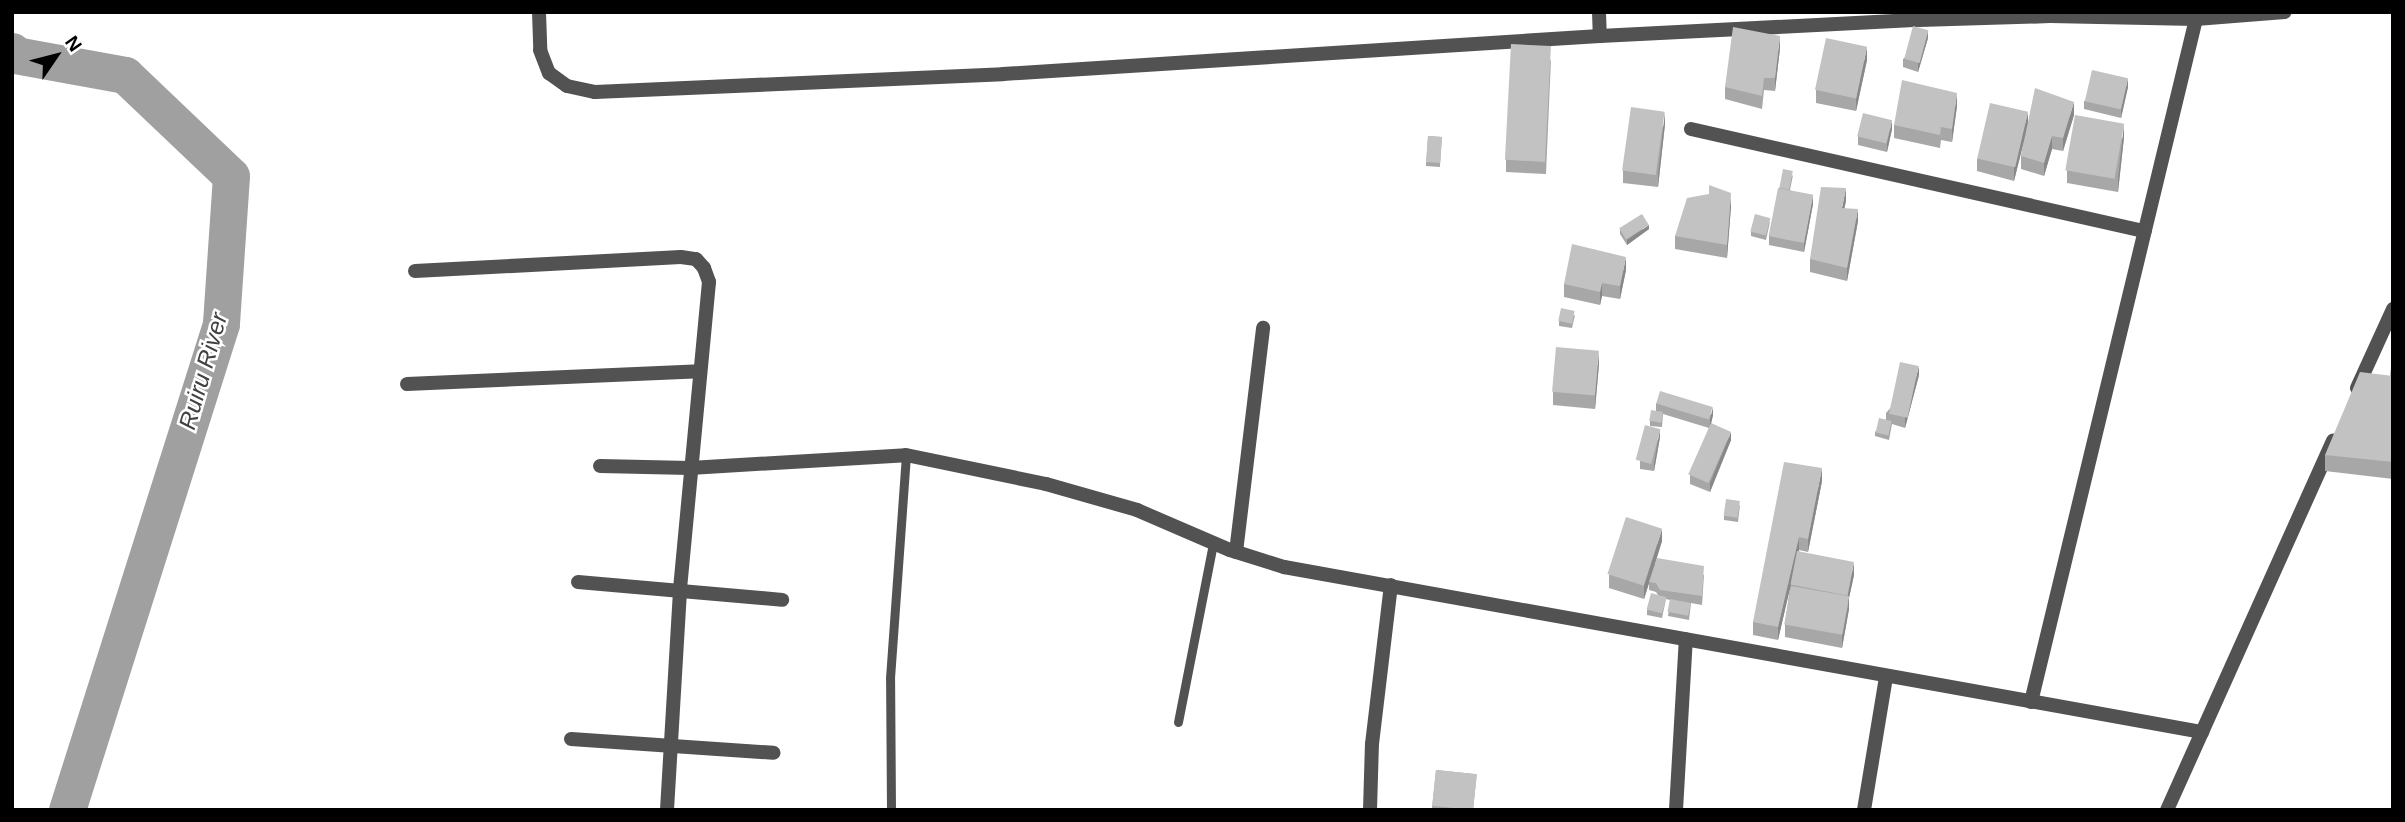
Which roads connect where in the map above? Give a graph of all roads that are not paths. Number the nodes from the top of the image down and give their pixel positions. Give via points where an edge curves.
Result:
1 (538, 12) edge
2 (1599, 12) edge
3 (2285, 12) edge
4 (2050, 14) edge
5 (2196, 19) junction
6 (1600, 36) junction
7 (1691, 129) dead end
8 (2145, 231) junction
9 (415, 271) dead end
10 (2393, 309) edge
11 (1263, 328) dead end
12 (700, 370) junction
13 (407, 384) dead end
14 (2353, 396) edge
15 (2342, 421) edge
16 (906, 455) junction
17 (600, 466) dead end
18 (690, 468) junction
19 (1213, 542) junction
20 (1236, 552) junction
21 (578, 582) dead end
22 (1391, 585) junction
23 (680, 591) junction
24 (782, 600) dead end
25 (1686, 639) junction
26 (1886, 677) junction
27 (2031, 702) junction
28 (1178, 722) dead end
29 (2202, 732) junction
30 (571, 739) dead end
31 (670, 747) junction
32 (774, 753) dead end
33 (667, 810) edge
34 (891, 810) edge
35 (1370, 810) edge
36 (1676, 810) edge
37 (1864, 810) edge
38 (2167, 810) edge

1 - 6 street via 540,50 549,73 567,86 595,92 1003,74
2 - 6 street
3 - 5 street
4 - 5 street
4 - 6 street
5 - 8 street
7 - 8 street
8 - 27 street
9 - 12 street via 696,259 709,282
10 - 14 street
11 - 20 street
12 - 13 street
12 - 18 street
15 - 29 street
16 - 18 street
16 - 19 street via 1111,502
16 - 34 lane via 890,678
17 - 18 street
18 - 23 street
19 - 20 street
19 - 28 lane
20 - 22 street via 1284,567
21 - 23 street
22 - 25 street
22 - 35 street via 1372,744
23 - 24 street
23 - 31 street
25 - 26 street
25 - 36 street
26 - 27 street
26 - 37 street
27 - 29 street
29 - 38 street
30 - 31 street
31 - 32 street
31 - 33 street

